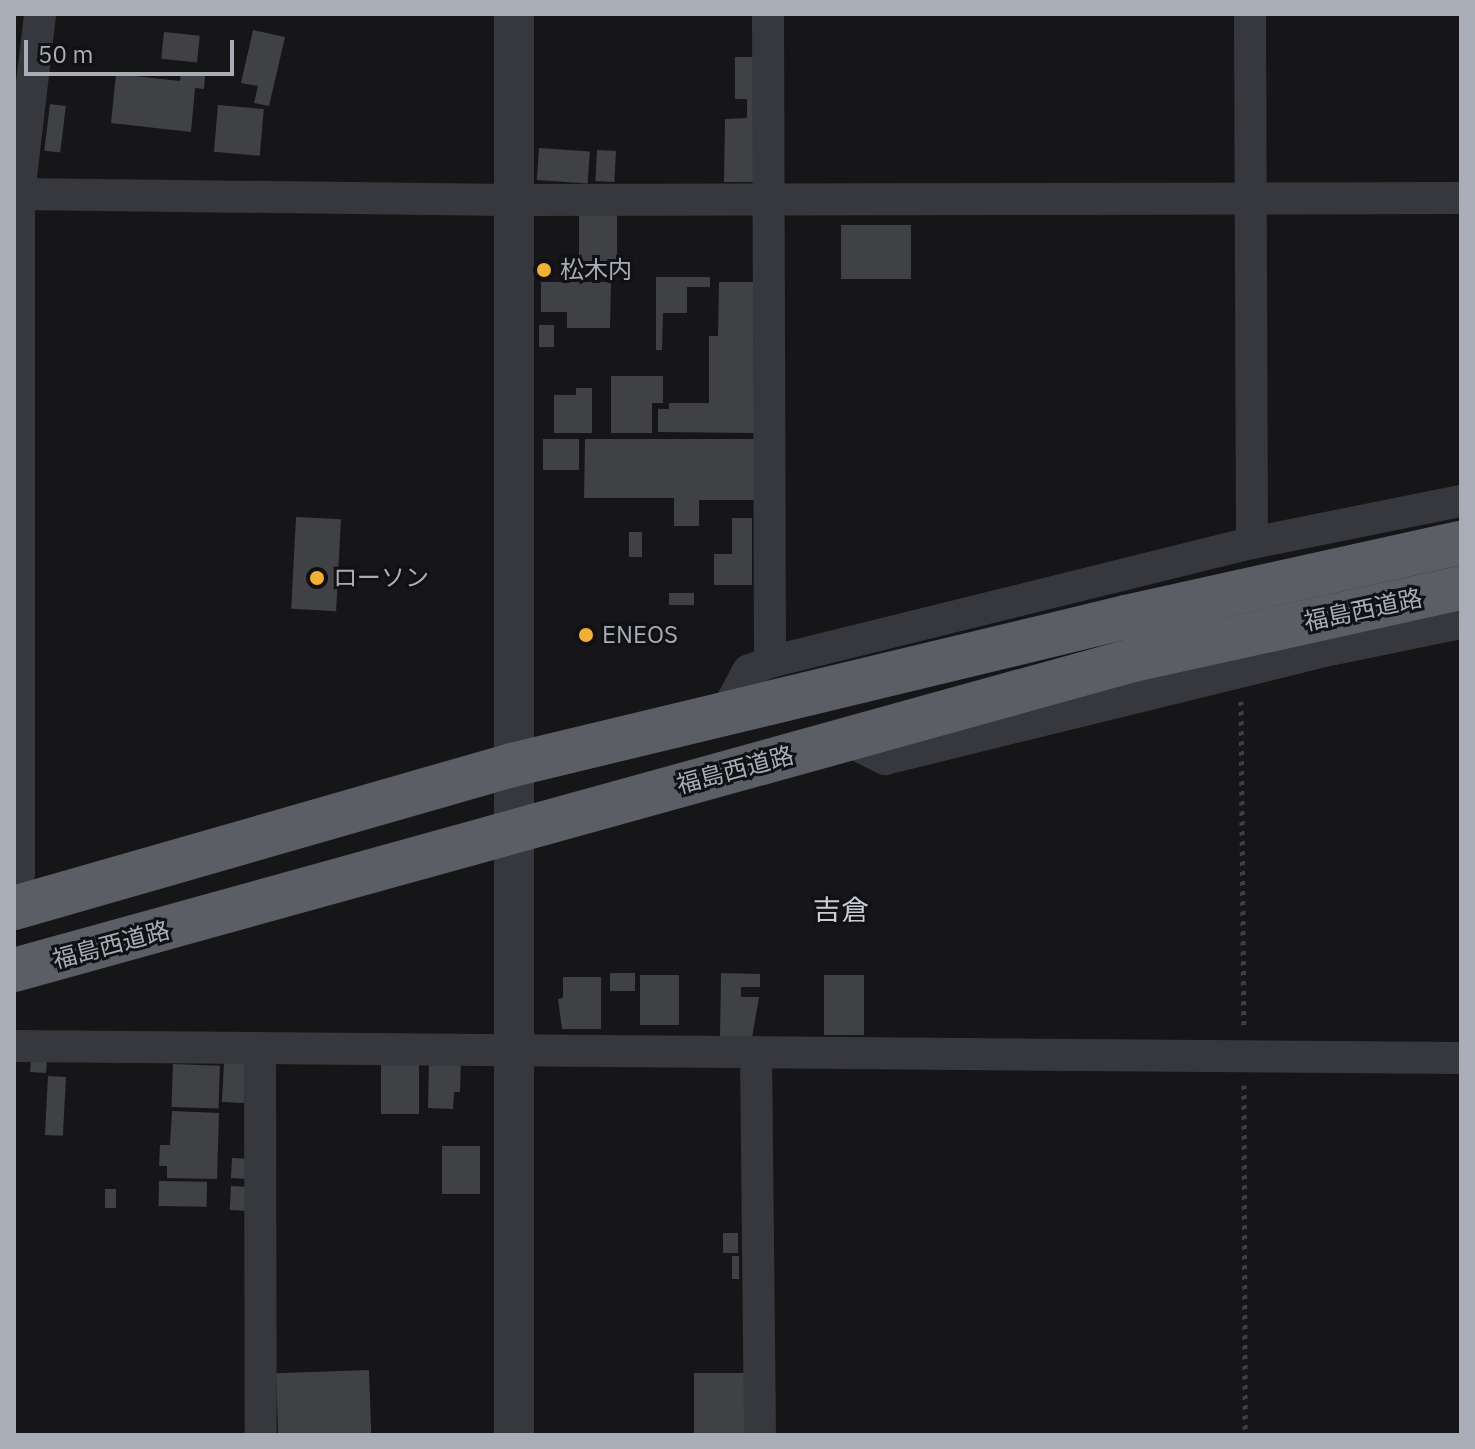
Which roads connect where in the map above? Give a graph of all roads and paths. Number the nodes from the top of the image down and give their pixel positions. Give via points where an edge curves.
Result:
1 (40, 14) edge
2 (514, 14) edge
3 (768, 14) edge
4 (1250, 14) edge
5 (23, 81) edge
6 (19, 194) junction
7 (1250, 198) junction
8 (1461, 198) edge
9 (768, 199) junction
10 (513, 200) junction
11 (16, 328) edge
12 (1461, 501) edge
13 (1252, 543) junction
14 (1461, 543) edge
15 (1461, 588) edge
16 (1461, 623) edge
17 (770, 662) junction
18 (726, 712) junction
19 (845, 739) junction
20 (512, 765) junction
21 (515, 830) junction
22 (16, 886) edge
23 (14, 970) edge
24 (14, 1046) edge
25 (260, 1049) junction
26 (516, 1052) junction
27 (756, 1053) junction
28 (1461, 1058) edge
29 (261, 1435) edge
30 (514, 1435) edge
31 (760, 1435) edge

1 - 5 street
2 - 10 street
3 - 9 street
4 - 7 street
5 - 6 street
6 - 10 street
6 - 11 street
7 - 8 street
7 - 9 street
7 - 13 street
9 - 10 street
9 - 17 street
10 - 20 street
11 - 22 street
12 - 13 street
13 - 17 street
14 - 18 highway, 福島西道路
15 - 19 highway, 福島西道路 via 1133,660
16 - 19 street via 885,759
17 - 18 street via 748,671
18 - 20 highway, 福島西道路
19 - 21 highway, 福島西道路
20 - 21 street
20 - 22 highway, 福島西道路 via 239,843
21 - 23 highway, 福島西道路
21 - 26 street
24 - 25 street
25 - 26 street
25 - 29 street
26 - 27 street
26 - 30 street
27 - 28 street
27 - 31 street

